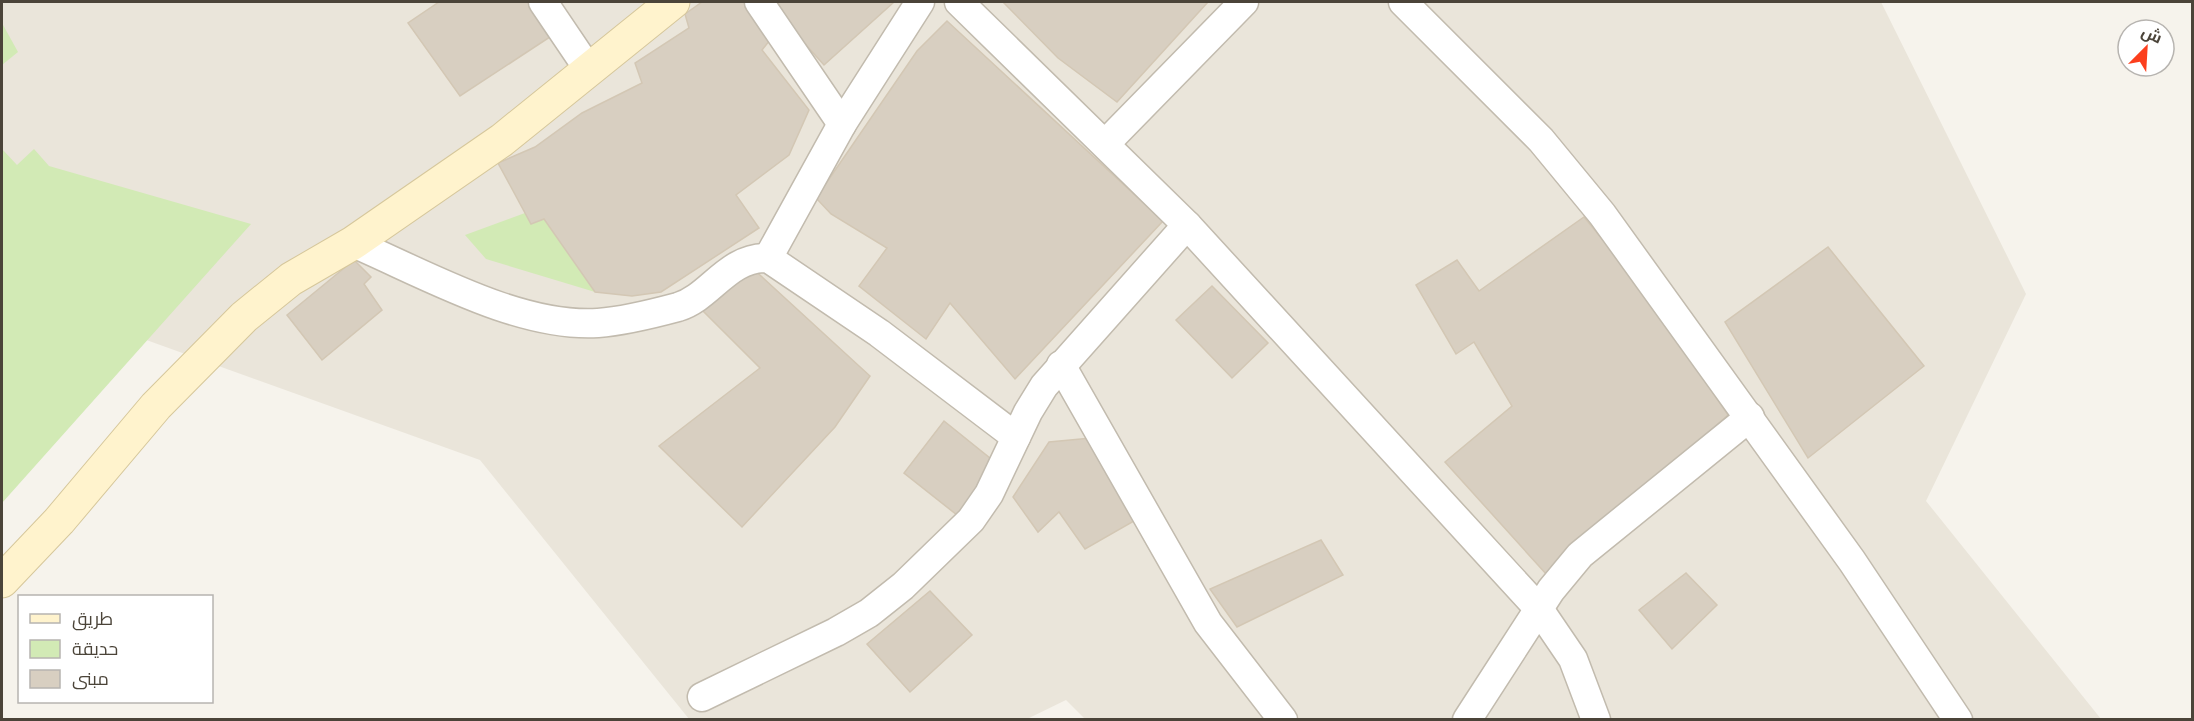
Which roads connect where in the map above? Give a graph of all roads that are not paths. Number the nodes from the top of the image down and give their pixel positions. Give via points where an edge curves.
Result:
1 (543, 2) edge
2 (673, 2) edge
3 (759, 2) edge
4 (920, 2) edge
5 (959, 2) edge
6 (1244, 2) edge
7 (1403, 2) edge
8 (589, 70) junction
9 (843, 124) junction
10 (1106, 143) junction
11 (1187, 225) junction
12 (353, 243) junction
13 (768, 258) junction
14 (1061, 365) junction
15 (1749, 417) junction
16 (1016, 437) junction
17 (2, 581) edge
18 (1539, 609) junction
19 (702, 697) dead end
20 (1283, 720) edge
21 (1467, 720) edge
22 (1596, 720) edge
23 (1958, 720) edge

1 - 8 street
2 - 8 main road
3 - 9 street
4 - 9 street
5 - 10 street
6 - 10 street
7 - 15 street via 1541,140 1602,214
8 - 12 main road via 502,140
9 - 13 street
10 - 11 street
11 - 14 street
11 - 18 street
12 - 13 street via 513,312 596,323 682,306 745,261
12 - 17 main road via 291,279 244,317 156,406
13 - 16 street via 879,333
14 - 16 street via 1033,403
14 - 20 street via 1192,597 1231,655
15 - 18 street via 1597,539 1565,572
15 - 23 street via 1852,561
16 - 19 street via 1004,467 971,520 903,586 869,613 836,632
18 - 21 street
18 - 22 street via 1573,659

